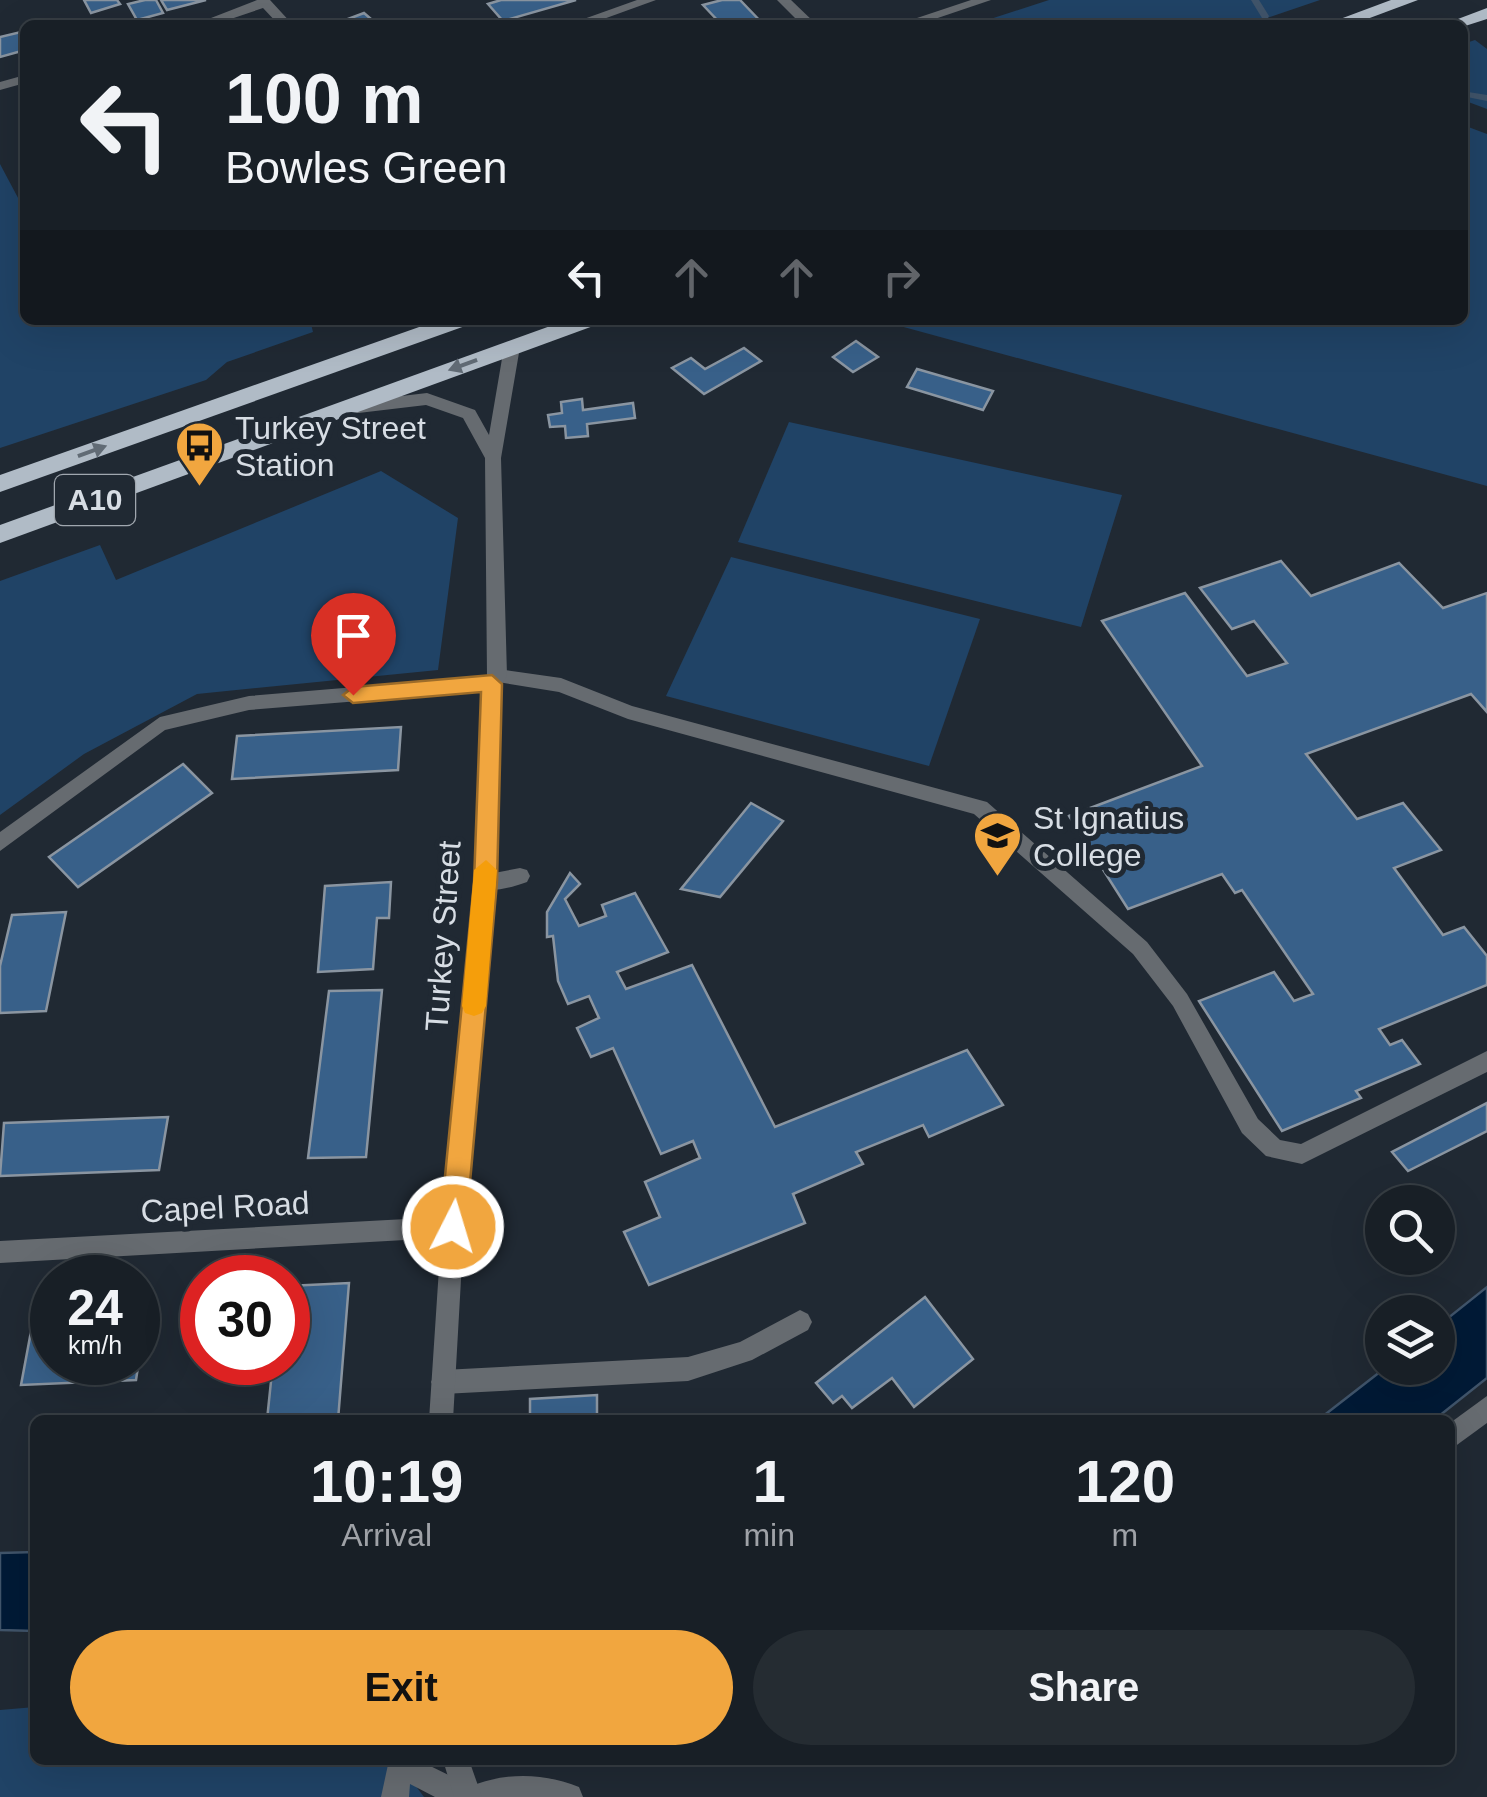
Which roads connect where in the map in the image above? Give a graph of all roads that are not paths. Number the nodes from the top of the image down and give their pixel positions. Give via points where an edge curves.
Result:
1 (650, 0) edge
2 (783, 0) edge
3 (985, 0) edge
4 (1409, 0) edge
5 (264, 2) edge
6 (214, 20) edge
7 (589, 20) edge
8 (805, 20) edge
9 (919, 20) edge
10 (1348, 20) edge
11 (446, 325) edge
12 (574, 325) edge
13 (512, 347) junction
14 (337, 410) junction
15 (493, 458) junction
16 (0, 484) edge
17 (0, 534) edge
18 (495, 679) junction
19 (0, 844) edge
20 (520, 876) dead end
21 (485, 882) junction
22 (1487, 1061) edge
23 (453, 1227) junction
24 (0, 1252) edge
25 (800, 1322) dead end
26 (443, 1382) junction
27 (1487, 1408) edge
28 (441, 1415) edge
29 (1455, 1434) edge
30 (457, 1765) edge
31 (394, 1797) edge
32 (466, 1797) edge
33 (478, 1797) edge
34 (569, 1797) edge

1 - 7 street
2 - 8 street
3 - 9 street
4 - 10 highway
5 - 6 street
16 -> 11 highway, A10
12 - 13 highway, A10
13 -> 14 highway, A10
13 - 15 street, Turkey Street
14 - 15 street, Turkey Street via 427,398 469,414
14 - 17 highway, A10
15 - 18 street, Turkey Street
18 - 19 street via 249,704 160,724
18 - 21 street, Turkey Street
18 - 22 street via 561,685 628,712 980,808 1156,965 1250,1126 1274,1149 1302,1154
20 - 21 street
21 - 23 street, Turkey Street
23 - 24 street, Capel Road
23 - 26 street, Turkey Street
25 - 26 street via 744,1352 688,1369
26 - 28 street, Turkey Street
27 - 29 street
30 - 32 street
31 - 32 street via 400,1765
33 - 34 street via 516,1788

